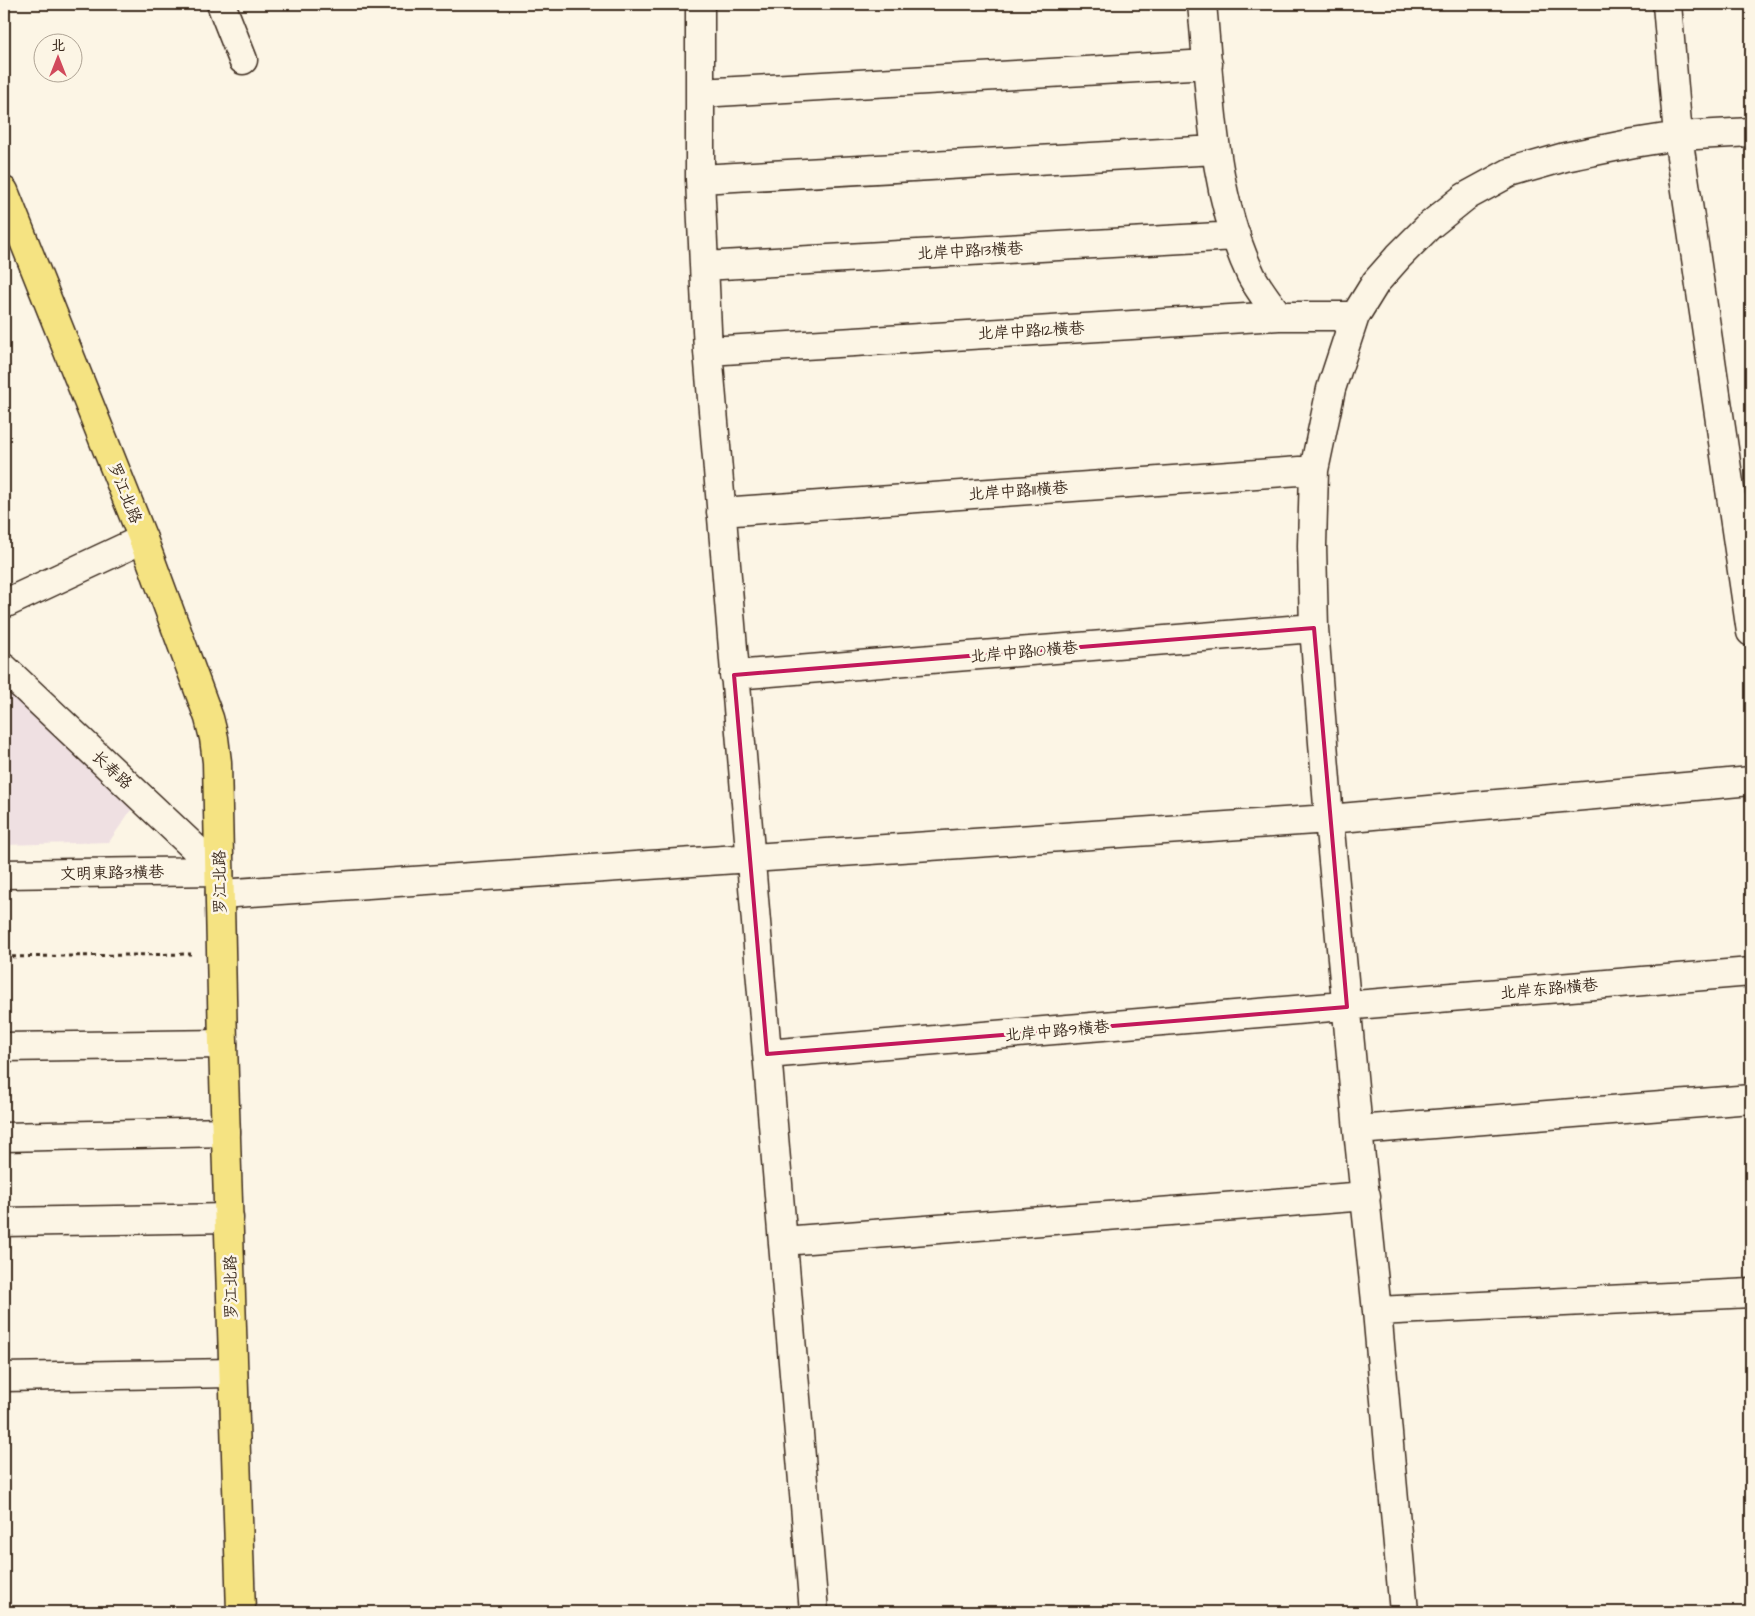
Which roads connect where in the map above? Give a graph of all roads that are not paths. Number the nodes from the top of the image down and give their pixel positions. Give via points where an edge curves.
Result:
1 (221, 4) edge
2 (700, 4) edge
3 (1202, 4) edge
4 (1667, 4) edge
5 (242, 60) dead end
6 (1208, 64) junction
7 (700, 93) junction
8 (1751, 132) edge
9 (1678, 136) junction
10 (1216, 150) junction
11 (700, 179) junction
12 (4, 191) edge
13 (1236, 236) junction
14 (704, 266) junction
15 (1279, 316) junction
16 (1355, 316) junction
17 (708, 351) junction
18 (1314, 470) junction
19 (721, 512) junction
20 (143, 539) junction
21 (4, 604) edge
22 (1314, 628) junction
23 (1751, 632) edge
24 (4, 668) edge
25 (734, 675) junction
26 (1751, 781) edge
27 (1329, 819) junction
28 (750, 858) junction
29 (4, 874) edge
30 (220, 883) junction
31 (1751, 972) edge
32 (1347, 1007) junction
33 (223, 1044) junction
34 (4, 1047) edge
35 (767, 1054) junction
36 (1751, 1099) edge
37 (1358, 1130) junction
38 (226, 1132) junction
39 (4, 1137) edge
40 (1366, 1196) junction
41 (229, 1218) junction
42 (4, 1222) edge
43 (783, 1241) junction
44 (1751, 1292) edge
45 (1377, 1311) junction
46 (233, 1373) junction
47 (4, 1377) edge
48 (241, 1612) edge
49 (814, 1612) edge
50 (1404, 1612) edge

1 - 5 street
2 - 7 street
3 - 6 street
4 - 9 street
6 - 7 street
6 - 10 street
7 - 11 street
8 - 9 street
9 - 16 street via 1565,157 1509,173 1465,196 1399,256 1376,282
9 - 23 street
10 - 11 street
10 - 13 street
11 - 14 street
12 - 20 main road, 罗江北路
13 - 14 street, 北岸中路13橫巷
13 - 15 street via 1251,275
14 - 17 street
15 - 16 street, 北岸中路12橫巷
15 - 17 street, 北岸中路12橫巷
16 - 18 street via 1331,389
17 - 19 street
18 - 19 street, 北岸中路11橫巷
18 - 22 street
19 - 25 street
20 - 21 street
20 - 30 main road, 罗江北路 via 214,738
22 - 25 street, 北岸中路10橫巷
22 - 27 street
24 - 30 street, 长寿路
25 - 28 street
26 - 27 street, 文明東路3橫巷
27 - 28 street, 文明東路3橫巷
27 - 32 street
28 - 30 street, 文明東路3橫巷
28 - 35 street
29 - 30 street, 文明東路3橫巷
30 - 33 main road, 罗江北路
31 - 32 street, 北岸东路1横巷
32 - 35 street, 北岸中路9橫巷
32 - 37 street
33 - 34 street
33 - 38 main road, 罗江北路
35 - 43 street
36 - 37 street
37 - 40 street
38 - 39 street
38 - 41 main road, 罗江北路
40 - 43 street
40 - 45 street
41 - 42 street
41 - 46 main road, 罗江北路
43 - 49 street
44 - 45 street
45 - 50 street
46 - 47 street
46 - 48 main road, 罗江北路

